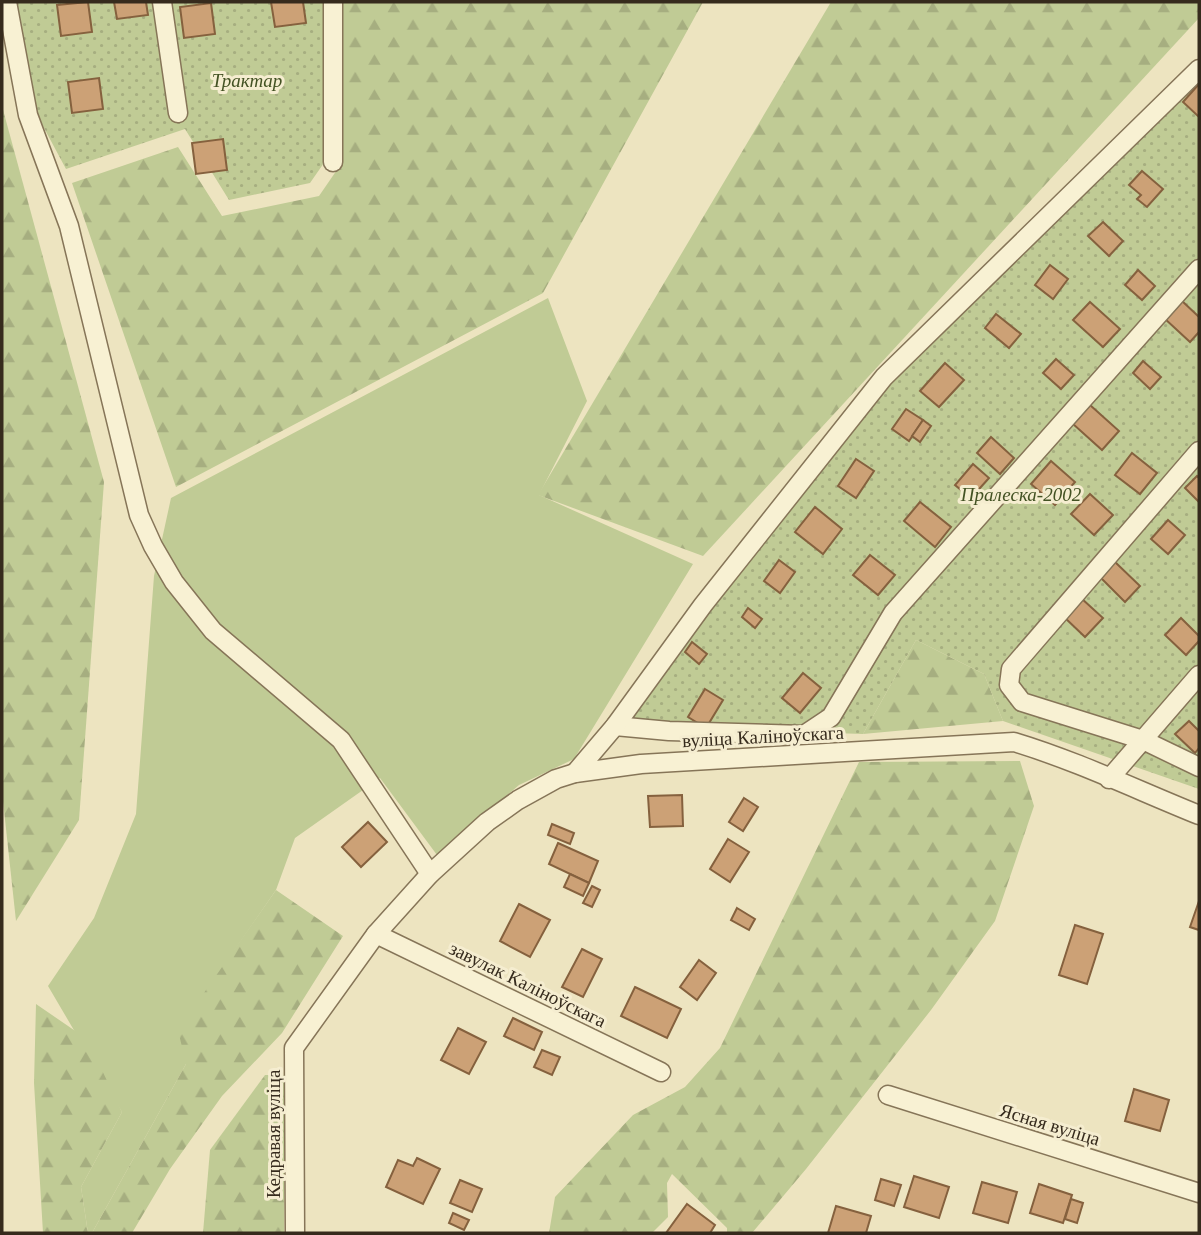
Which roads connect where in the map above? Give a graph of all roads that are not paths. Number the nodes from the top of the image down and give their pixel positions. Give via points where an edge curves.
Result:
1 (7, 2) edge
2 (162, 2) edge
3 (333, 2) edge
4 (1199, 69) edge
5 (178, 113) dead end
6 (333, 162) dead end
7 (1199, 270) edge
8 (1199, 451) edge
9 (1199, 675) edge
10 (615, 726) junction
11 (1143, 740) junction
12 (1199, 766) edge
13 (575, 773) junction
14 (1109, 779) junction
15 (1199, 815) edge
16 (430, 874) junction
17 (376, 934) junction
18 (661, 1072) dead end
19 (888, 1095) dead end
20 (1199, 1193) edge
21 (295, 1233) edge

1 - 16 street via 29,115 69,226 139,515 153,546 174,582 213,631 341,740
2 - 5 street
3 - 6 street
4 - 10 street via 884,377 703,605
7 - 10 street via 893,613 831,718 804,735
8 - 11 street via 1010,669 1009,685 1021,702
9 - 11 street
10 - 13 street
11 - 12 street
11 - 14 street
13 - 14 street, вуліца Каліноўскага via 641,764 1014,742
13 - 16 street, вуліца Каліноўскага via 518,800
14 - 15 street, вуліца Каліноўскага
16 - 17 street, вуліца Каліноўскага
17 - 18 street, завулак Каліноўскага
17 - 21 street, Кедравая вуліца via 294,1048
19 - 20 street, Ясная вуліца

